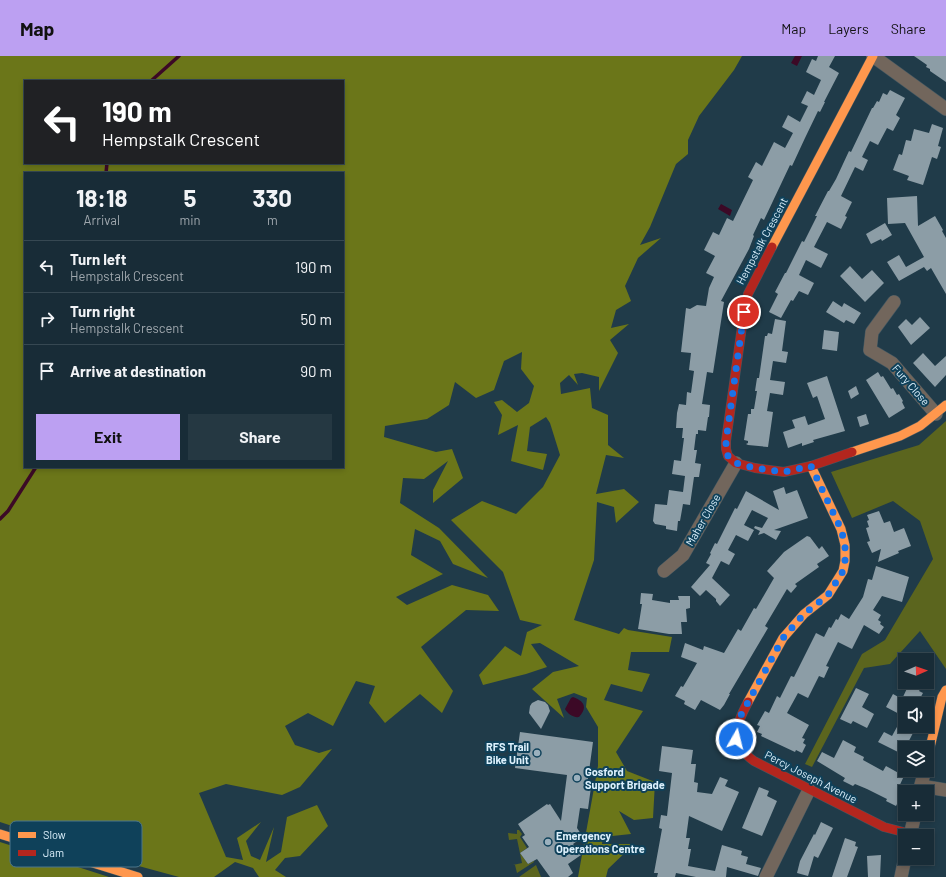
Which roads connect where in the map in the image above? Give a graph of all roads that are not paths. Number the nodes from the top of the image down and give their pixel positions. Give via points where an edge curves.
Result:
1 (873, 56) edge
2 (946, 109) edge
3 (894, 302) dead end
4 (946, 405) edge
5 (936, 414) junction
6 (736, 463) junction
7 (811, 466) junction
8 (664, 571) dead end
9 (946, 690) edge
10 (932, 741) edge
11 (810, 790) junction
12 (934, 790) edge
13 (946, 790) edge
14 (898, 831) edge
15 (0, 834) edge
16 (10, 837) edge
17 (904, 865) edge
18 (106, 867) edge
19 (138, 877) edge
20 (766, 877) edge
21 (901, 877) edge

1 - 2 street
1 - 6 street, Hempstalk Crescent via 748,294 726,441 728,456
3 - 5 street, Fury Close via 872,332 870,350 892,363
4 - 5 street
5 - 7 street via 900,436
6 - 7 street via 784,472
6 - 8 street, Maher Close via 683,556
7 - 11 street, Percy Joseph Avenue via 841,529 845,545 843,571 828,595 804,614 783,638 740,717 736,739 745,755
9 - 10 street
11 - 14 street, Percy Joseph Avenue via 884,827
11 - 20 street
12 - 13 street
15 - 16 street
17 - 21 street
18 - 19 street

